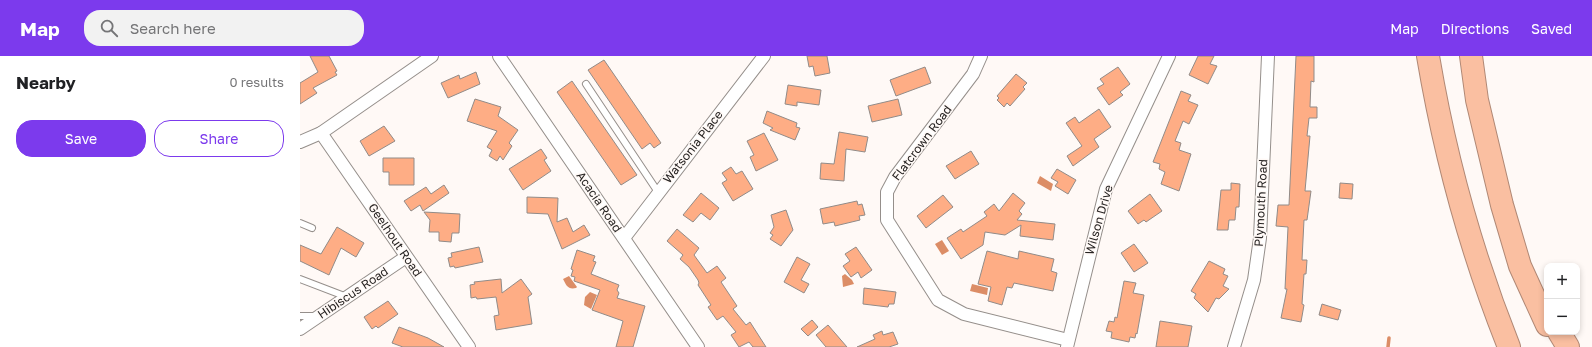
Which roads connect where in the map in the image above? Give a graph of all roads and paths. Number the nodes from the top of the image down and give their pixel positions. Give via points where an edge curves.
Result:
1 (432, 56) edge
2 (499, 56) edge
3 (764, 56) edge
4 (980, 56) edge
5 (1169, 56) edge
6 (1268, 56) edge
7 (1428, 56) edge
8 (1471, 56) edge
9 (586, 84) dead end
10 (321, 133) junction
11 (300, 142) edge
12 (658, 192) junction
13 (300, 223) edge
14 (312, 228) dead end
15 (624, 238) junction
16 (406, 257) junction
17 (1520, 266) junction
18 (300, 279) edge
19 (348, 297) junction
20 (1544, 306) edge
21 (300, 316) edge
22 (319, 316) junction
23 (1544, 318) edge
24 (300, 329) edge
25 (1551, 335) edge
26 (1561, 335) edge
27 (1068, 344) edge
28 (469, 347) edge
29 (698, 347) edge
30 (1234, 347) edge
31 (1509, 347) edge
32 (1557, 347) edge
33 (1568, 347) edge

1 - 10 street
2 - 15 street, Acacia Road
3 - 12 street, Watsonia Place
4 - 27 street, Flatcrown Road via 973,74 895,177 887,192 886,220 938,300 949,308
5 - 27 street, Wilson Drive via 1106,189
6 - 30 street, Plymouth Road via 1260,238 1254,280
7 - 31 highway via 1437,109 1463,220 1487,293
8 - 17 highway via 1482,122
9 - 12 lane
10 - 11 street
10 - 16 street, Geelhout Road
12 - 15 street, Watsonia Place
13 - 14 lane
15 - 29 street, Acacia Road
16 - 19 street, Hibiscus Road
16 - 28 street, Geelhout Road
17 - 20 highway
17 - 23 highway
18 - 19 lane
19 - 22 street, Hibiscus Road
21 - 22 lane
22 - 24 street, Hibiscus Road
25 - 32 highway
26 - 33 highway

